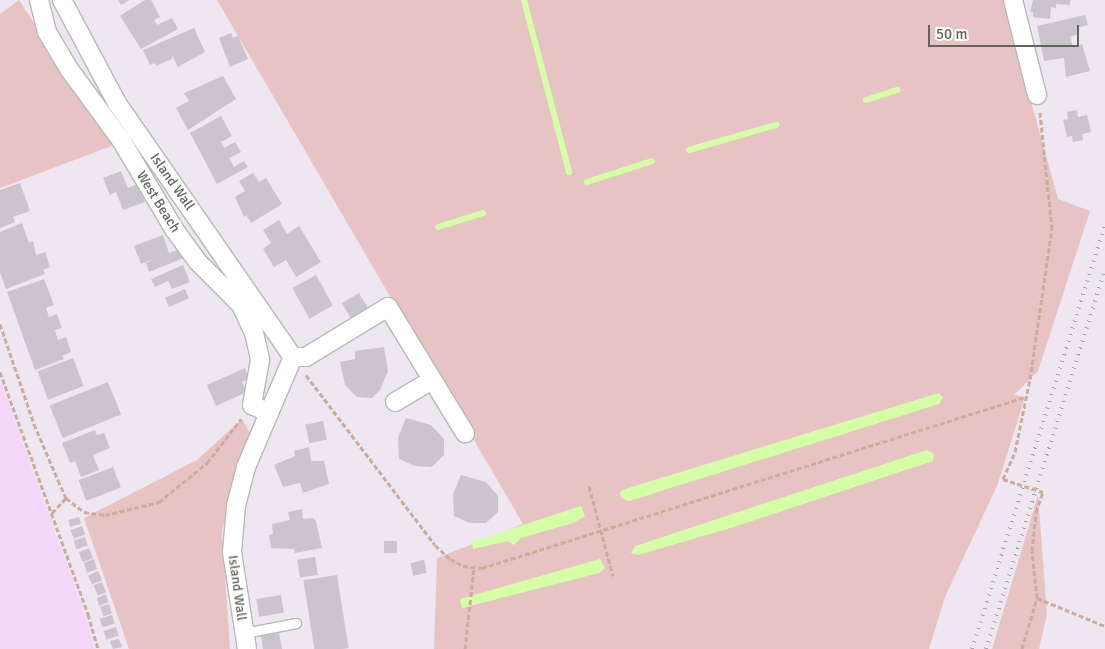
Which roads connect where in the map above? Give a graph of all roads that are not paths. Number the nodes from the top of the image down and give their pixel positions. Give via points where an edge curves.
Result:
1 (39, 0) edge
2 (62, 0) edge
3 (1013, 0) edge
4 (1036, 95) road end
5 (293, 357) junction
6 (432, 380) junction
7 (395, 402) dead end
8 (269, 413) junction
9 (465, 433) dead end
10 (296, 623) dead end
11 (245, 641) edge

1 - 8 street, West Beach via 47,32 68,69 121,140 174,229 198,262 241,305 254,333 260,360 252,405
2 - 5 street, Island Wall via 117,103
3 - 4 street
5 - 6 street via 306,357 388,307
5 - 8 street, Island Wall
6 - 7 street
6 - 9 street
8 - 11 street, Island Wall via 246,467 233,525 232,552
10 - 11 lane

